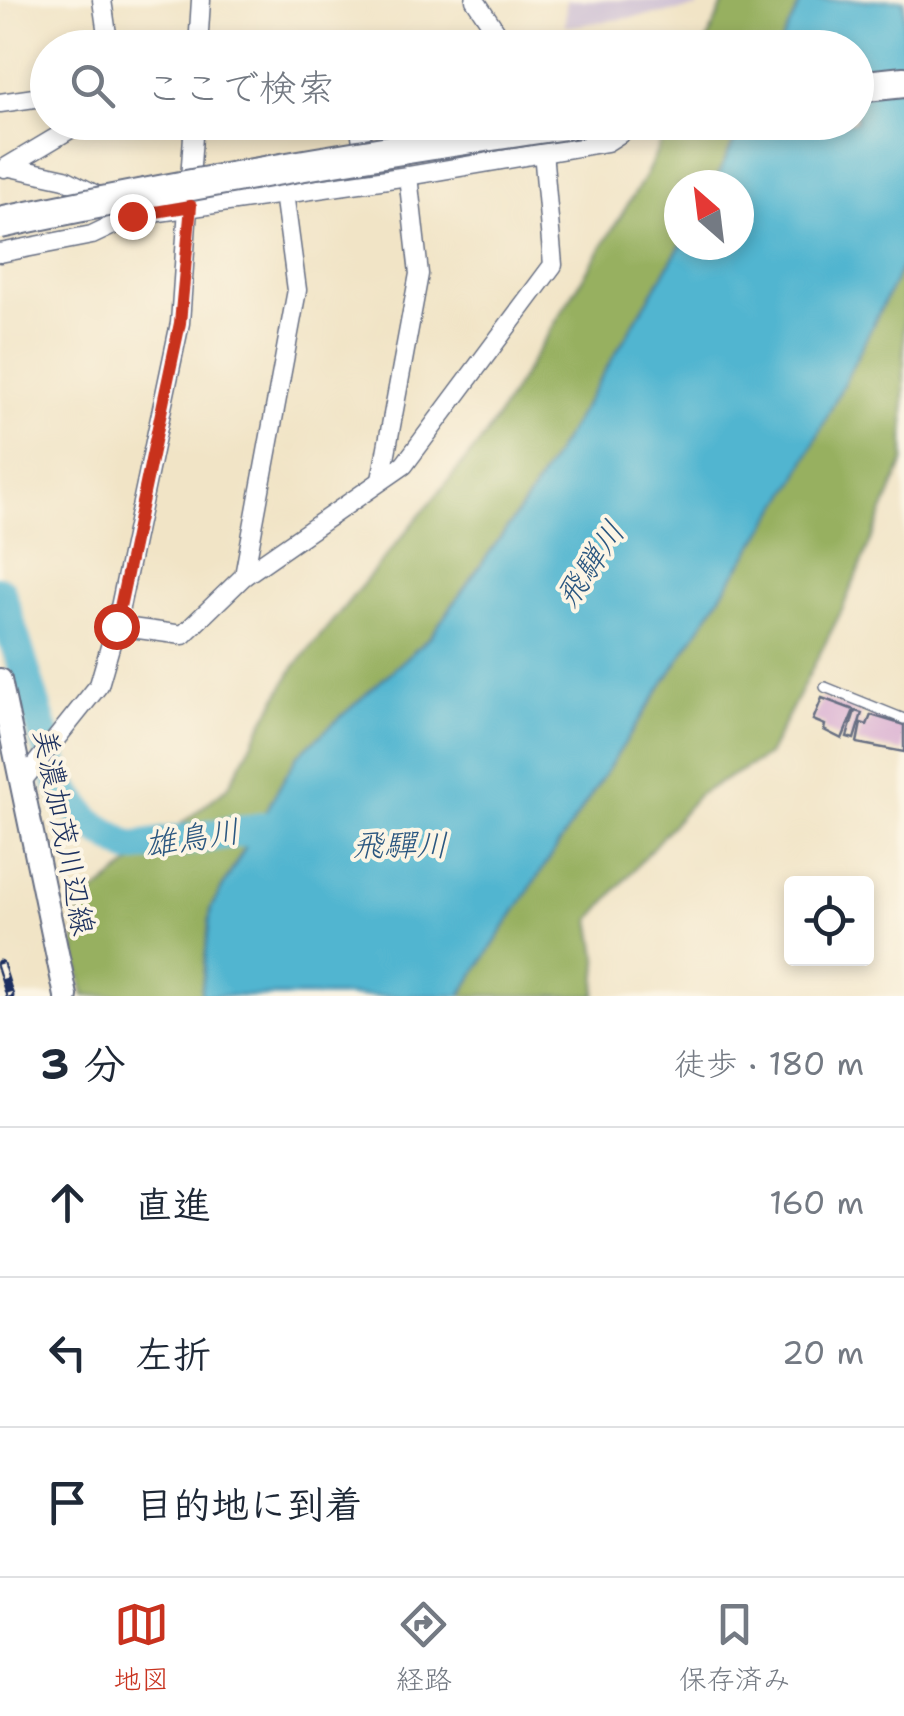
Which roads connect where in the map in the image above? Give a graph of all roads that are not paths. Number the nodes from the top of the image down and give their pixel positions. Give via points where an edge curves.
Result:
1 (102, 0) edge
2 (201, 0) edge
3 (475, 0) edge
4 (106, 30) edge
5 (199, 30) edge
6 (494, 30) edge
7 (904, 82) edge
8 (874, 85) edge
9 (30, 99) edge
10 (0, 103) edge
11 (52, 140) edge
12 (193, 140) edge
13 (362, 140) edge
14 (457, 140) edge
15 (540, 140) edge
16 (610, 140) edge
17 (543, 151) junction
18 (5, 168) edge
19 (408, 176) junction
20 (368, 180) junction
21 (284, 193) junction
22 (191, 206) junction
23 (132, 216) junction
24 (0, 223) edge
25 (0, 253) edge
26 (381, 480) junction
27 (244, 576) junction
28 (116, 626) junction
29 (0, 680) edge
30 (825, 687) dead end
31 (904, 719) edge
32 (23, 780) junction
33 (66, 996) edge

1 - 4 street
2 - 5 street
3 - 6 street
7 - 8 highway
9 - 10 street
11 - 18 street
12 - 22 street
13 - 20 street
14 - 24 highway, bridge via 170,187
15 - 17 street
16 - 17 street
17 - 19 street
17 - 26 street via 553,265 404,465
18 - 23 street via 65,179
19 - 20 street
19 - 26 street via 418,274
20 - 21 street
21 - 22 street
21 - 27 street via 298,290
22 - 23 street
22 - 28 street via 180,323
23 - 25 street via 92,235
26 - 27 street
27 - 28 street via 183,635
28 - 32 street via 99,685
29 - 32 main road, 美濃加茂川辺線
30 - 31 lane
32 - 33 main road, 美濃加茂川辺線

